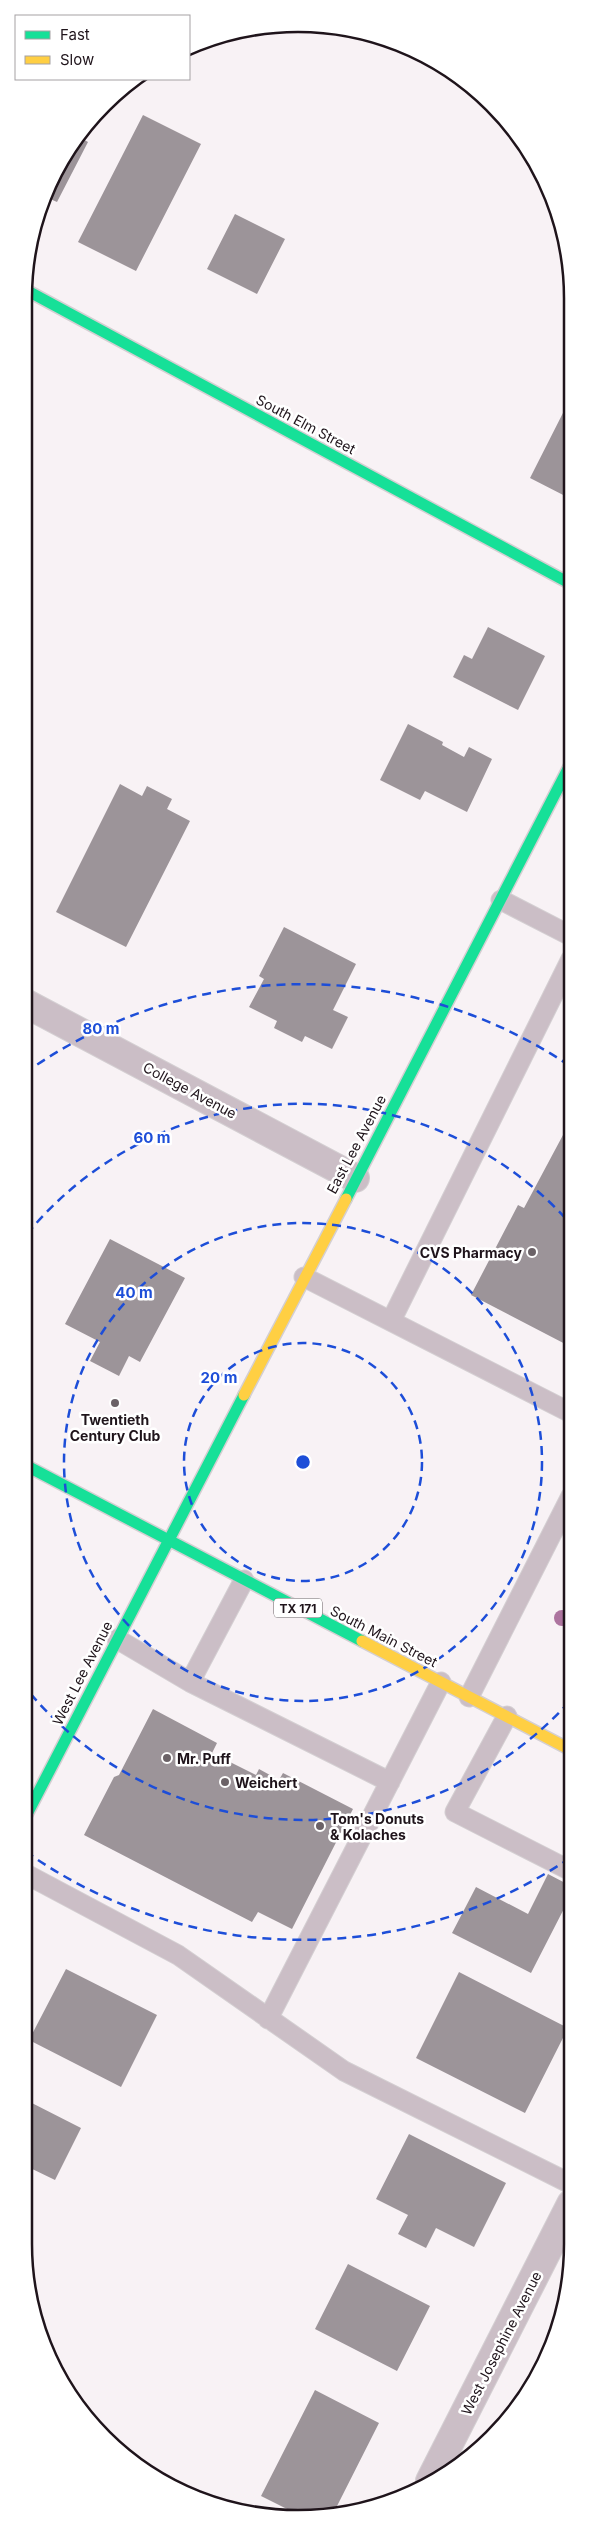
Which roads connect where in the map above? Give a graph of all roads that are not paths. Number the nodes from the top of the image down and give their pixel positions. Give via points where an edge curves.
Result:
1 (32, 293) edge
2 (564, 580) edge
3 (564, 777) edge
4 (501, 900) junction
5 (564, 932) edge
6 (564, 977) edge
7 (32, 1007) edge
8 (355, 1178) junction
9 (304, 1277) junction
10 (390, 1321) junction
11 (564, 1409) edge
12 (32, 1469) edge
13 (564, 1510) edge
14 (167, 1540) junction
15 (244, 1580) junction
16 (116, 1638) junction
17 (190, 1682) junction
18 (441, 1682) junction
19 (469, 1697) junction
20 (507, 1716) junction
21 (564, 1746) edge
22 (390, 1782) junction
23 (32, 1804) edge
24 (564, 1867) edge
25 (32, 1877) edge
26 (268, 2019) junction
27 (564, 2181) edge
28 (564, 2218) edge
29 (434, 2474) edge

1 - 2 street, South Elm Street
3 - 4 street, East Lee Avenue
4 - 5 lane
4 - 8 street, East Lee Avenue
6 - 10 lane
7 - 8 street, College Avenue
8 - 9 street, East Lee Avenue
9 - 10 lane
9 - 14 street, East Lee Avenue
10 - 11 lane
12 - 14 street, South Main Street / TX 171
13 - 19 lane
14 - 15 street, South Main Street / TX 171
14 - 16 street, West Lee Avenue
15 - 17 lane
15 - 18 street, South Main Street / TX 171
16 - 17 lane
16 - 23 street, West Lee Avenue
17 - 22 lane
18 - 19 street, South Main Street / TX 171
18 - 22 lane
19 - 20 street, South Main Street / TX 171
20 - 21 street, South Main Street / TX 171
20 - 24 lane via 455,1812
22 - 26 lane
25 - 26 lane via 178,1955
26 - 27 lane via 344,2071
28 - 29 street, West Josephine Avenue

